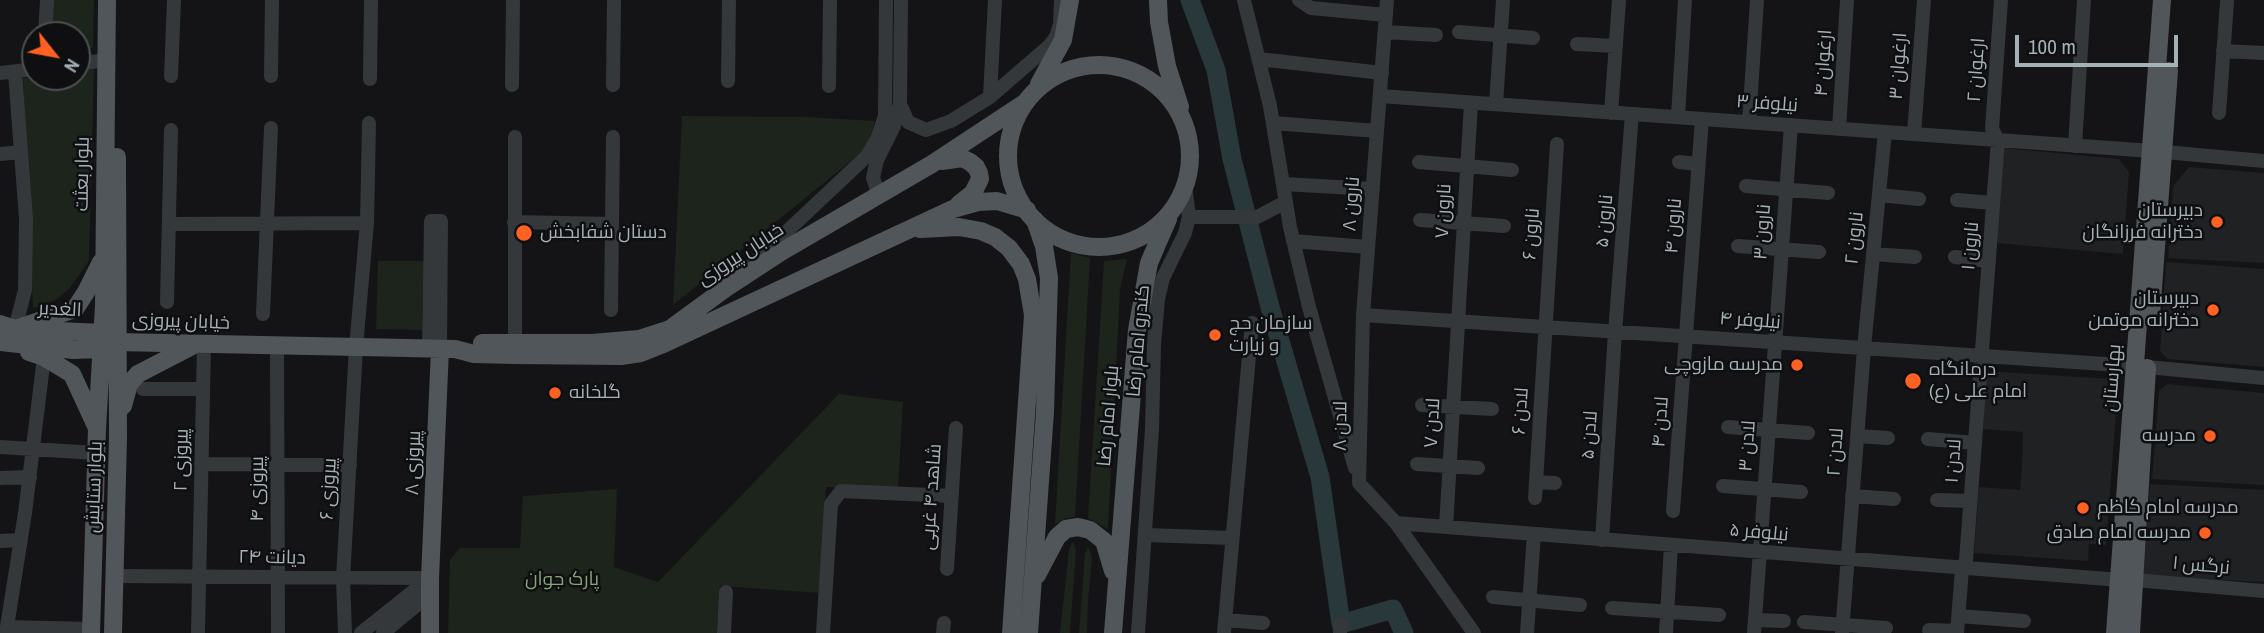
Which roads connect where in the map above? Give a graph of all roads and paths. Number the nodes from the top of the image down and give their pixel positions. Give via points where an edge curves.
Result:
1 (47, 0) edge
2 (107, 0) edge
3 (117, 0) edge
4 (174, 0) edge
5 (272, 0) edge
6 (371, 0) edge
7 (513, 0) edge
8 (614, 0) edge
9 (729, 0) edge
10 (830, 0) edge
11 (886, 0) edge
12 (901, 0) edge
13 (995, 0) edge
14 (1061, 0) edge
15 (1070, 0) edge
16 (1158, 0) edge
17 (1244, 0) edge
18 (1299, 0) edge
19 (1503, 0) edge
20 (1619, 0) edge
21 (1685, 0) edge
22 (1757, 0) edge
23 (1847, 0) edge
24 (1924, 0) edge
25 (2001, 0) edge
26 (2084, 0) edge
27 (2162, 0) edge
28 (2174, 0) edge
29 (2227, 2) edge
30 (1386, 7) edge
31 (46, 21) edge
32 (1385, 32) junction
33 (1459, 32) dead end
34 (1436, 35) dead end
35 (1501, 36) junction
36 (1533, 38) dead end
37 (1577, 44) dead end
38 (1616, 46) junction
39 (2223, 51) junction
40 (2264, 53) edge
41 (1259, 59) junction
42 (106, 60) junction
43 (91, 62) edge
44 (7, 72) edge
45 (1382, 72) junction
46 (171, 76) dead end
47 (271, 76) dead end
48 (370, 79) dead end
49 (728, 81) dead end
50 (512, 85) dead end
51 (613, 85) dead end
52 (829, 86) dead end
53 (1380, 96) junction
54 (990, 97) junction
55 (1029, 99) junction
56 (1471, 103) junction
57 (900, 104) junction
58 (1496, 104) junction
59 (1611, 113) junction
60 (2219, 113) dead end
61 (1632, 114) junction
62 (1678, 117) junction
63 (1702, 119) junction
64 (1749, 122) junction
65 (369, 123) dead end
66 (1273, 123) junction
67 (1791, 125) junction
68 (271, 128) dead end
69 (1839, 129) junction
70 (171, 130) dead end
71 (1187, 130) junction
72 (1377, 131) junction
73 (1885, 132) junction
74 (1914, 134) junction
75 (613, 136) dead end
76 (515, 137) dead end
77 (1998, 140) junction
78 (1557, 144) dead end
79 (2074, 146) junction
80 (21, 152) junction
81 (2158, 152) junction
82 (0, 153) edge
83 (2264, 161) edge
84 (1419, 162) dead end
85 (1679, 162) dead end
86 (932, 164) junction
87 (1698, 164) junction
88 (1466, 166) junction
89 (1513, 170) dead end
90 (1185, 184) junction
91 (1283, 184) junction
92 (1746, 186) dead end
93 (1373, 189) junction
94 (1786, 189) junction
95 (886, 190) junction
96 (1828, 193) dead end
97 (1879, 195) junction
98 (1919, 199) dead end
99 (1957, 200) dead end
100 (1286, 202) junction
101 (1993, 203) junction
102 (1173, 208) junction
103 (953, 209) junction
104 (1031, 215) junction
105 (1189, 218) junction
106 (1420, 220) dead end
107 (436, 221) dead end
108 (514, 222) junction
109 (367, 223) junction
110 (1463, 223) junction
111 (169, 224) junction
112 (267, 224) junction
113 (612, 224) junction
114 (1504, 226) dead end
115 (909, 230) junction
116 (1293, 242) junction
117 (1738, 246) dead end
118 (1368, 247) junction
119 (1782, 249) junction
120 (1819, 252) dead end
121 (1873, 254) junction
122 (103, 255) junction
123 (1915, 257) dead end
124 (1955, 257) dead end
125 (1989, 261) junction
126 (726, 288) junction
127 (167, 302) dead end
128 (611, 310) dead end
129 (263, 314) dead end
130 (1363, 315) junction
131 (1458, 321) junction
132 (1252, 323) dead end
133 (1546, 327) junction
134 (1615, 332) junction
135 (6, 335) edge
136 (1687, 336) junction
137 (107, 341) junction
138 (515, 342) junction
139 (1775, 342) junction
140 (200, 345) junction
141 (277, 345) junction
142 (356, 347) junction
143 (1864, 348) junction
144 (441, 349) junction
145 (1981, 355) junction
146 (44, 357) junction
147 (2141, 366) junction
148 (1029, 373) junction
149 (2264, 378) edge
150 (143, 389) dead end
151 (203, 389) junction
152 (1422, 405) dead end
153 (1453, 407) junction
154 (1492, 410) dead end
155 (1045, 412) junction
156 (1728, 427) dead end
157 (956, 428) dead end
158 (97, 429) junction
159 (1152, 429) junction
160 (1768, 429) junction
161 (1128, 430) junction
162 (1808, 433) dead end
163 (1857, 436) junction
164 (118, 438) junction
165 (1888, 438) dead end
166 (1928, 439) dead end
167 (1975, 443) junction
168 (0, 447) edge
169 (33, 449) junction
170 (96, 453) junction
171 (201, 464) junction
172 (277, 464) junction
173 (1417, 464) dead end
174 (350, 465) junction
175 (1449, 466) junction
176 (1478, 468) dead end
177 (30, 477) junction
178 (0, 478) edge
179 (1536, 482) junction
180 (1359, 483) junction
181 (1555, 483) dead end
182 (1723, 486) dead end
183 (1764, 489) junction
184 (1801, 492) dead end
185 (952, 496) junction
186 (1852, 496) junction
187 (1535, 498) dead end
188 (1894, 499) dead end
189 (1937, 500) dead end
190 (1970, 501) junction
191 (1674, 511) dead end
192 (1396, 523) junction
193 (95, 526) junction
194 (115, 526) junction
195 (1446, 527) junction
196 (1534, 534) junction
197 (1146, 535) junction
198 (1232, 537) junction
199 (22, 540) junction
200 (1602, 540) junction
201 (0, 541) edge
202 (1671, 545) junction
203 (1760, 552) junction
204 (1848, 559) junction
205 (947, 569) dead end
206 (1962, 569) junction
207 (113, 576) junction
208 (199, 577) junction
209 (278, 577) junction
210 (343, 579) junction
211 (2127, 580) junction
212 (1032, 585) junction
213 (1117, 585) junction
214 (430, 586) junction
215 (726, 592) dead end
216 (2264, 592) edge
217 (1493, 597) dead end
218 (1529, 600) junction
219 (1580, 605) dead end
220 (1612, 608) dead end
221 (1667, 612) junction
222 (1719, 615) dead end
223 (1958, 616) junction
224 (1784, 621) dead end
225 (2024, 621) dead end
226 (1804, 622) dead end
227 (5, 623) edge
228 (1263, 623) dead end
229 (1755, 626) edge
230 (1225, 627) edge
231 (1886, 628) dead end
232 (1843, 629) edge
233 (1929, 630) dead end
234 (92, 631) edge
235 (1957, 632) edge
236 (113, 633) edge
237 (198, 633) edge
238 (278, 633) edge
239 (345, 633) edge
240 (360, 633) edge
241 (383, 633) edge
242 (430, 633) edge
243 (724, 633) edge
244 (823, 633) edge
245 (1011, 633) edge
246 (1028, 633) edge
247 (1113, 633) edge
248 (1138, 633) edge
249 (1474, 633) edge
250 (1527, 633) edge
251 (1666, 633) edge
252 (2116, 633) edge
253 (2131, 633) edge

1 - 31 street
2 - 42 main road, بلوار بعثت
3 - 137 main road, بلوار بعثت
4 - 46 street
5 - 47 street
6 - 48 street
7 - 50 street
8 - 51 street
9 - 49 street
10 - 52 street
11 - 126 street via 885,116 877,139 867,156
12 - 57 street
13 - 54 street
14 - 54 street via 1056,37
15 - 55 main road via 1063,40
16 - 71 main road via 1167,66
17 - 41 street
18 - 30 street via 1311,8
19 - 35 street
20 - 38 street
21 - 62 street
22 - 64 street
23 - 69 street, ارغوان ۴
24 - 74 street, ارغوان ۳
25 - 77 street, ارغوان ۲ via 1992,129
26 - 79 street
27 - 81 main road, بهارستان
28 - 81 main road, بهارستان
29 - 39 street
30 - 32 street, نارون ۸
32 - 34 street
32 - 45 street, نارون ۸
33 - 35 street
35 - 36 street
35 - 58 street
37 - 38 street
38 - 59 street
39 - 40 street
39 - 60 street
41 - 45 street
41 - 66 street
42 - 43 street
42 - 122 main road, بلوار بعثت
44 - 80 street
45 - 53 street, نارون ۸
53 - 56 street, نیلوفر ۳
53 - 72 street, نارون ۸
54 - 57 street via 926,131 908,122
55 - 71 main road via 1049,79 1074,68 1103,64 1130,70 1155,84 1175,104
55 - 86 main road, خیابان پیروزی
55 - 104 main road via 1011,131 1008,166 1019,200
56 - 58 street, نیلوفر ۳
56 - 88 street, نارون ۷
57 - 95 street via 873,178 877,189
58 - 59 street, نیلوفر ۳
59 - 61 street, نیلوفر ۳
61 - 62 street, نیلوفر ۳
61 - 134 street, نارون ۵
62 - 63 street, نیلوفر ۳
63 - 64 street, نیلوفر ۳
63 - 87 street, نارون ۴
64 - 67 street, نیلوفر ۳
65 - 109 street, پیروزی ۶
66 - 72 street
66 - 91 street
67 - 69 street, نیلوفر ۳
67 - 94 street, نارون ۳
68 - 112 street
69 - 73 street, نیلوفر ۳
70 - 111 street
71 - 90 main road via 1190,148
72 - 93 street, نارون ۸
73 - 74 street, نیلوفر ۳
73 - 97 street, نارون ۲
74 - 77 street, نیلوفر ۳
75 - 113 street
76 - 108 street
77 - 79 street, نیلوفر ۳
77 - 101 street, نارون ۱
78 - 133 street, نارون ۶
79 - 81 street, نیلوفر ۳
80 - 82 street
80 - 135 street via 25,290
81 - 83 street, نیلوفر ۳
81 - 147 main road, بهارستان
84 - 88 street
85 - 87 street
86 - 95 main road, خیابان پیروزی
86 - 103 main road via 962,158 976,167 978,186
87 - 136 street, نارون ۴
88 - 89 street
88 - 110 street, نارون ۷
90 - 102 main road
90 - 105 street, کندرو امام رضا
91 - 93 street
91 - 100 street
92 - 94 street
93 - 118 street, نارون ۸
94 - 96 street
94 - 119 street, نارون ۳
95 - 126 main road, خیابان پیروزی
97 - 98 street
97 - 121 street, نارون ۲
99 - 101 street
100 - 105 street via 1256,217
100 - 116 street
101 - 125 street, نارون ۱
102 - 104 main road via 1161,222 1130,242 1094,247 1058,238
102 - 161 main road, بلوار امام رضا via 1143,288
103 - 104 main road, خیابان پیروزی via 997,201
103 - 115 main road, خیابان پیروزی
104 - 155 main road via 1044,246 1049,278
105 - 159 street, کندرو امام رضا via 1157,299
106 - 110 street
107 - 144 street
108 - 113 street
108 - 138 street
109 - 112 street
109 - 142 street, پیروزی ۶
110 - 114 street
110 - 131 street, نارون ۷
111 - 112 street
111 - 127 street
112 - 129 street
113 - 128 street
115 - 144 main road, خیابان پیروزی via 641,353 513,355
115 - 148 main road via 959,227 995,237 1009,248 1027,279 1032,316
116 - 118 street
116 - 180 street
117 - 119 street
118 - 130 street, نارون ۸
119 - 120 street
119 - 139 street, نارون ۳
121 - 123 street
121 - 143 street, نارون ۲
122 - 135 main road via 75,309
122 - 137 main road, بلوار بعثت
124 - 125 street
125 - 145 street, نارون ۱
126 - 138 main road, خیابان پیروزی via 670,329 651,336 592,343
130 - 131 street, نیلوفر ۴
130 - 180 street, لادن ۸
131 - 133 street, نیلوفر ۴
131 - 153 street, لادن ۷
132 - 198 street
133 - 134 street, نیلوفر ۴
133 - 179 street, لادن ۶
134 - 136 street, نیلوفر ۴
134 - 200 street, لادن ۵
135 - 137 main road, الغدیر
135 - 146 main road
136 - 139 street, نیلوفر ۴
136 - 191 street, لادن ۴
137 - 140 main road, خیابان پیروزی
137 - 158 main road, بلوار ستایش
137 - 164 main road, بلوار ستایش
138 - 144 main road, خیابان پیروزی
139 - 143 street, نیلوفر ۴
139 - 160 street, لادن ۳
140 - 141 main road, خیابان پیروزی
140 - 151 street, پیروزی ۲
140 - 164 main road via 138,374 129,384
141 - 142 main road, خیابان پیروزی
141 - 172 street, پیروزی ۴
142 - 144 main road, خیابان پیروزی
142 - 174 street, پیروزی ۶
143 - 145 street, نیلوفر ۴
143 - 163 street, لادن ۲
144 - 214 main road, پیروزی ۸
145 - 147 street, نیلوفر ۴
145 - 167 street, لادن ۱
146 - 158 main road via 72,374
146 - 169 street
147 - 149 street, نیلوفر ۴
147 - 211 main road, بهارستان
148 - 155 main road
148 - 245 main road
150 - 151 street
151 - 171 street, پیروزی ۲
152 - 153 street
153 - 154 street
153 - 175 street, لادن ۷
155 - 212 main road
156 - 160 street
157 - 185 street, شاهد ۴ غربی
158 - 170 main road, بلوار ستایش
159 - 161 street
159 - 197 street, کندرو امام رضا
160 - 162 street
160 - 183 street, لادن ۳
161 - 213 main road, بلوار امام رضا
163 - 165 street
163 - 186 street, لادن ۲
164 - 194 main road, بلوار ستایش
166 - 167 street
167 - 190 street, لادن ۱
168 - 169 street
169 - 170 street
169 - 177 street
170 - 193 main road, بلوار ستایش
171 - 172 street
171 - 208 street, پیروزی ۲
172 - 174 street
172 - 209 street, پیروزی ۴
173 - 175 street
174 - 210 street, پیروزی ۶
175 - 176 street
175 - 195 street, لادن ۷
177 - 178 street
177 - 199 street
179 - 181 street
179 - 187 street, لادن ۶
180 - 192 street
182 - 183 street
183 - 184 street
183 - 203 street, لادن ۳
185 - 205 street, شاهد ۴ غربی
185 - 244 street via 841,491 831,505
186 - 188 street
186 - 204 street, لادن ۲
189 - 190 street
190 - 206 street, لادن ۱
192 - 195 street, نیلوفر ۵
192 - 249 street
193 - 194 main road
193 - 234 main road, بلوار ستایش
194 - 207 main road, بلوار ستایش
195 - 196 street, نیلوفر ۵
196 - 200 street, نیلوفر ۵
196 - 218 street
197 - 198 street
197 - 248 street, کندرو امام رضا
198 - 230 street
199 - 201 street
199 - 227 street
200 - 202 street, نیلوفر ۵
202 - 203 street, نیلوفر ۵
202 - 221 street
203 - 204 street, نیلوفر ۵
203 - 229 street, لادن ۳
204 - 206 street, نیلوفر ۵
204 - 232 street, لادن ۲
206 - 211 street, نیلوفر ۵
206 - 223 street, لادن ۱
207 - 208 street, دیانت ۲۴
207 - 236 main road, بلوار ستایش
208 - 209 street, دیانت ۲۴
208 - 237 street, پیروزی ۲
209 - 210 street, دیانت ۲۴
209 - 238 street, پیروزی ۴
210 - 214 street, دیانت ۲۴
210 - 239 street, پیروزی ۶
211 - 216 street, نرگس ۱
211 - 252 main road, بهارستان
211 - 253 main road, بهارستان
212 - 213 main road via 1057,537 1078,527 1104,541
212 - 246 main road
213 - 247 main road, بلوار امام رضا
214 - 240 street
214 - 241 street
214 - 242 main road, پیروزی ۸
215 - 243 street
217 - 218 street
218 - 219 street
218 - 250 street
220 - 221 street
221 - 222 street
221 - 251 street
223 - 225 street
223 - 235 street, لادن ۱
224 - 229 street
226 - 232 street
227 - 234 street
228 - 230 street
231 - 232 street
233 - 235 street

